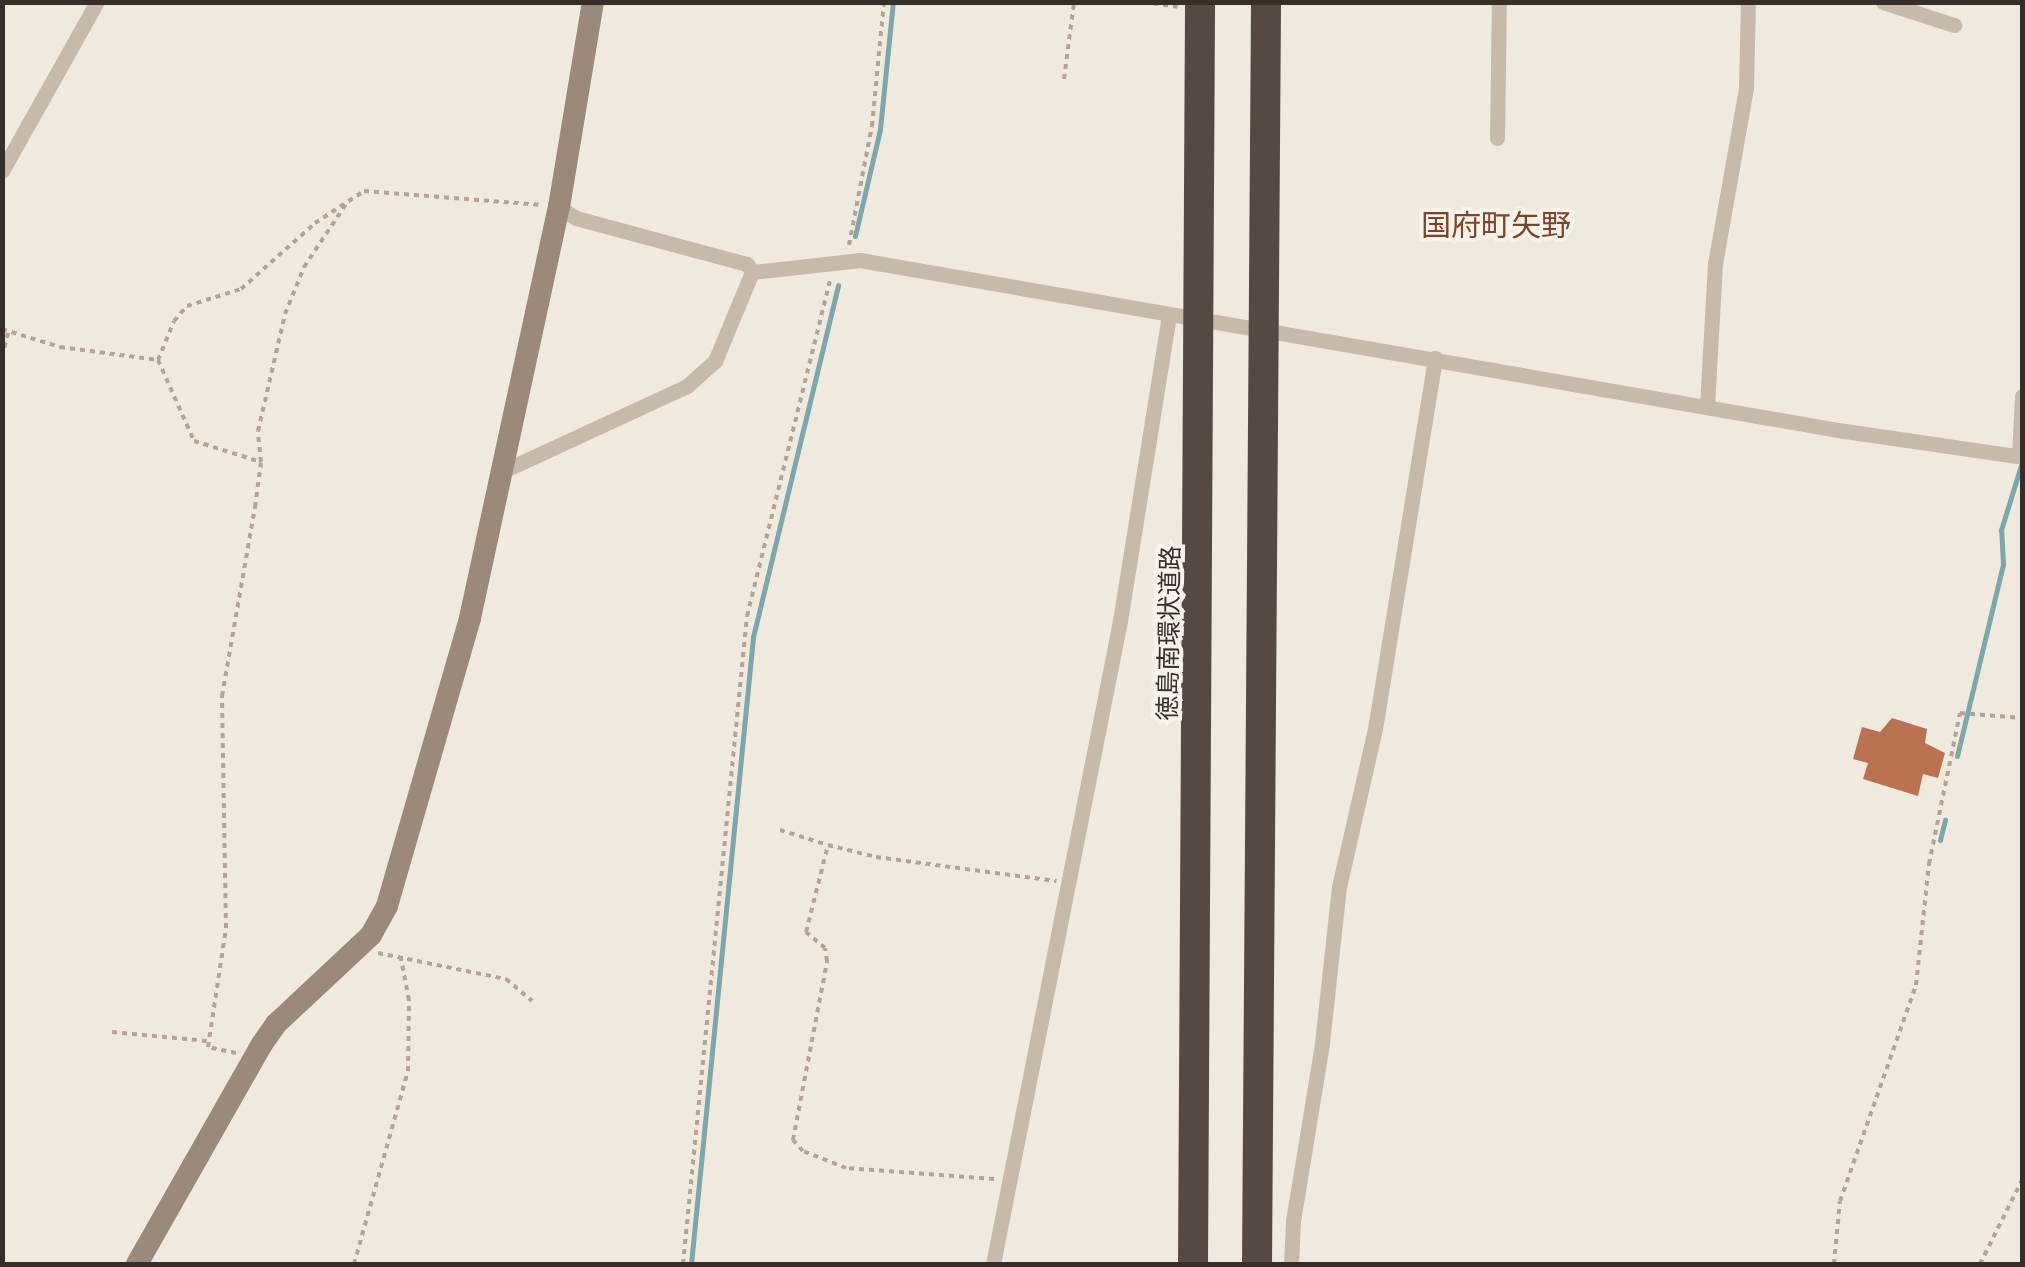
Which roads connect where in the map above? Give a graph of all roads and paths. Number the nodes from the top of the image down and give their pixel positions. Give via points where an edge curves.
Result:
1 (98, 2) edge
2 (594, 2) edge
3 (884, 2) edge
4 (1074, 2) edge
5 (1143, 2) edge
6 (1266, 2) edge
7 (1499, 2) edge
8 (1748, 2) edge
9 (1883, 2) edge
10 (1200, 6) edge
11 (1954, 25) dead end
12 (1064, 79) dead end
13 (1497, 138) dead end
14 (2, 171) edge
15 (348, 200) junction
16 (559, 207) junction
17 (840, 261) junction
18 (752, 272) junction
19 (1169, 316) junction
20 (1202, 322) junction
21 (5, 331) edge
22 (1264, 332) junction
23 (2, 356) edge
24 (1435, 358) junction
25 (158, 360) junction
26 (2022, 396) edge
27 (1707, 406) junction
28 (2021, 457) edge
29 (261, 462) junction
30 (501, 472) junction
31 (2022, 718) edge
32 (780, 830) dead end
33 (828, 845) junction
34 (1066, 882) junction
35 (359, 948) junction
36 (401, 958) junction
37 (532, 1001) dead end
38 (112, 1032) dead end
39 (208, 1041) junction
40 (255, 1056) junction
41 (1009, 1180) junction
42 (2022, 1180) edge
43 (137, 1264) edge
44 (354, 1264) edge
45 (683, 1264) edge
46 (993, 1264) edge
47 (1193, 1264) edge
48 (1257, 1264) edge
49 (1292, 1264) edge
50 (1834, 1264) edge
51 (1980, 1264) edge

1 - 14 street
2 - 16 street
3 - 17 path via 872,126
4 - 12 path
5 - 10 path
6 - 22 highway
7 - 13 street
8 - 27 street via 1744,105 1716,264
9 - 11 street
10 - 20 highway, 徳島南環状道路
15 - 16 path via 364,191 393,190
15 - 25 path via 241,289 187,306
15 - 29 path via 304,267 285,314 258,431
16 - 18 street via 576,218 746,264
16 - 30 street
17 - 18 street
17 - 19 street via 890,263
17 - 45 path via 747,616
18 - 30 street via 715,361 687,386
19 - 20 street
19 - 34 street via 1120,621
20 - 22 street
20 - 47 highway, 徳島南環状道路
21 - 23 path
21 - 25 path via 60,347
22 - 24 street
22 - 48 highway
24 - 27 street
24 - 49 street via 1375,729 1339,888 1292,1221
25 - 29 path via 194,441
26 - 28 street
27 - 28 street
29 - 39 path via 222,696 226,928
30 - 35 street via 470,618 398,872 387,906
31 - 50 path via 1966,714 1928,864 1916,984 1840,1202
32 - 33 path
33 - 34 path
33 - 41 path via 806,932 825,948 827,961 794,1140 802,1150 846,1168
34 - 41 street
35 - 36 path
35 - 40 street via 276,1024
36 - 37 path via 506,978
36 - 44 path via 409,1000 408,1071
38 - 39 path
39 - 40 path via 215,1050
40 - 43 street
41 - 46 street
42 - 51 path

